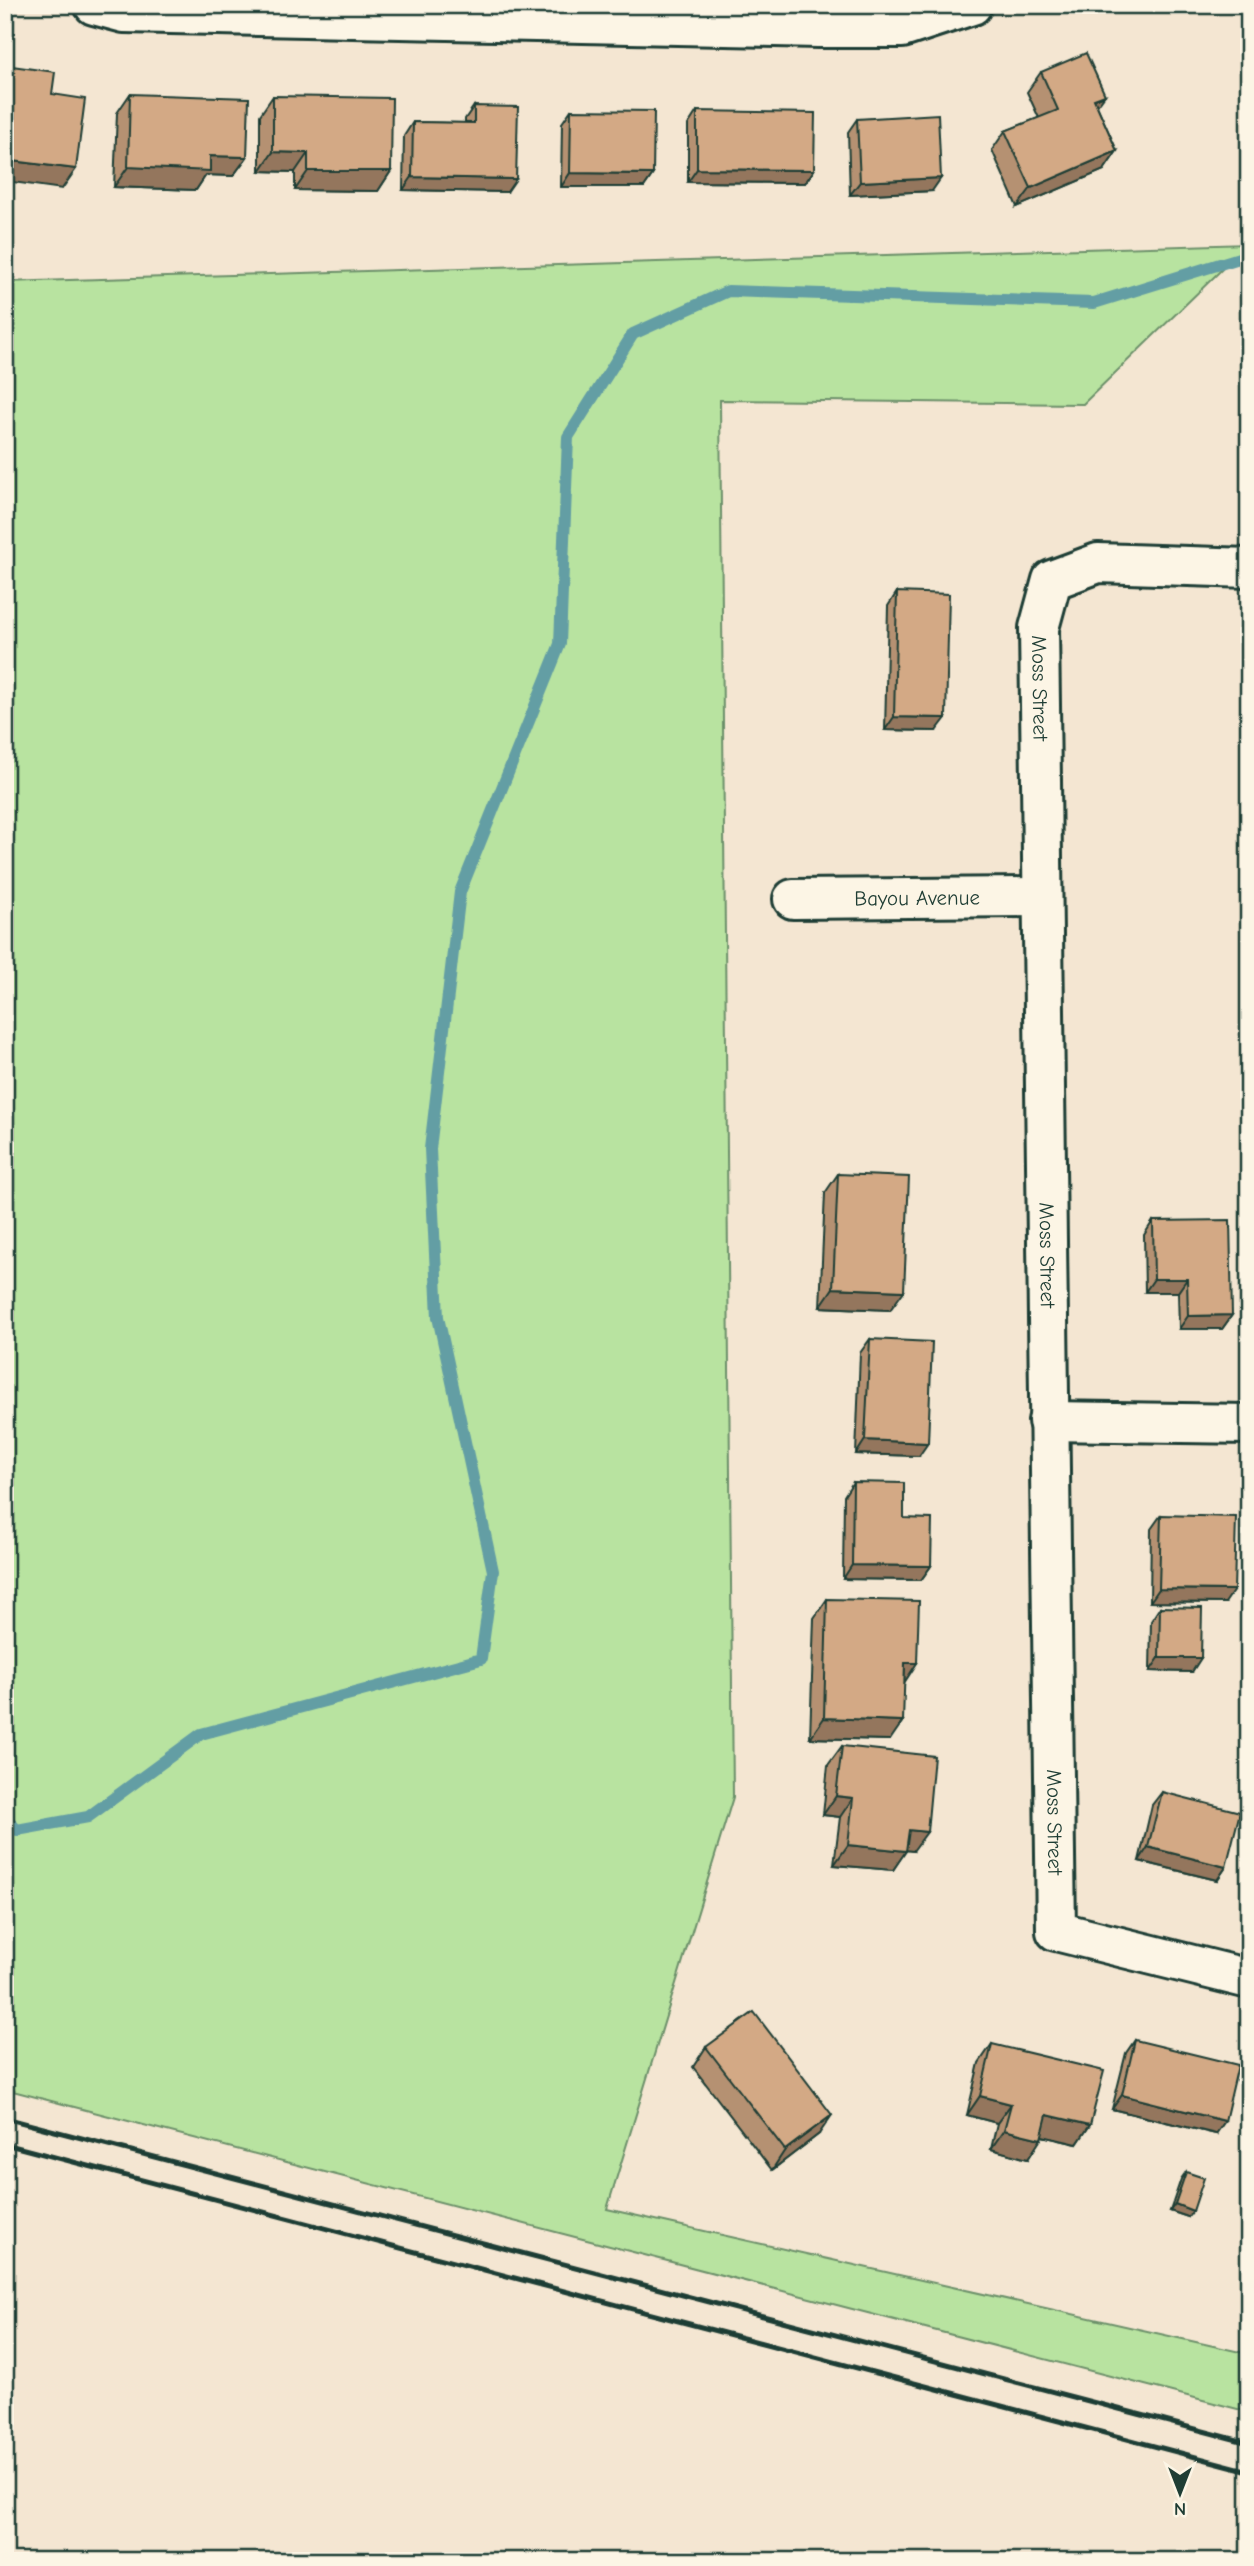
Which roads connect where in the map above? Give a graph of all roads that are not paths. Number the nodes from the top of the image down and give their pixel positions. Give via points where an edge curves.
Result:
1 (94, 5) edge
2 (972, 5) edge
3 (764, 16) edge
4 (1249, 568) edge
5 (1041, 898) junction
6 (793, 899) dead end
7 (1048, 1420) junction
8 (1249, 1424) edge
9 (1249, 1979) edge

1 - 3 street via 124,13
2 - 3 street via 902,28
4 - 5 street, Moss Street via 1098,563 1052,580 1039,628
5 - 6 street, Bayou Avenue
5 - 7 street, Moss Street
7 - 8 street
7 - 9 street, Moss Street via 1056,1931

